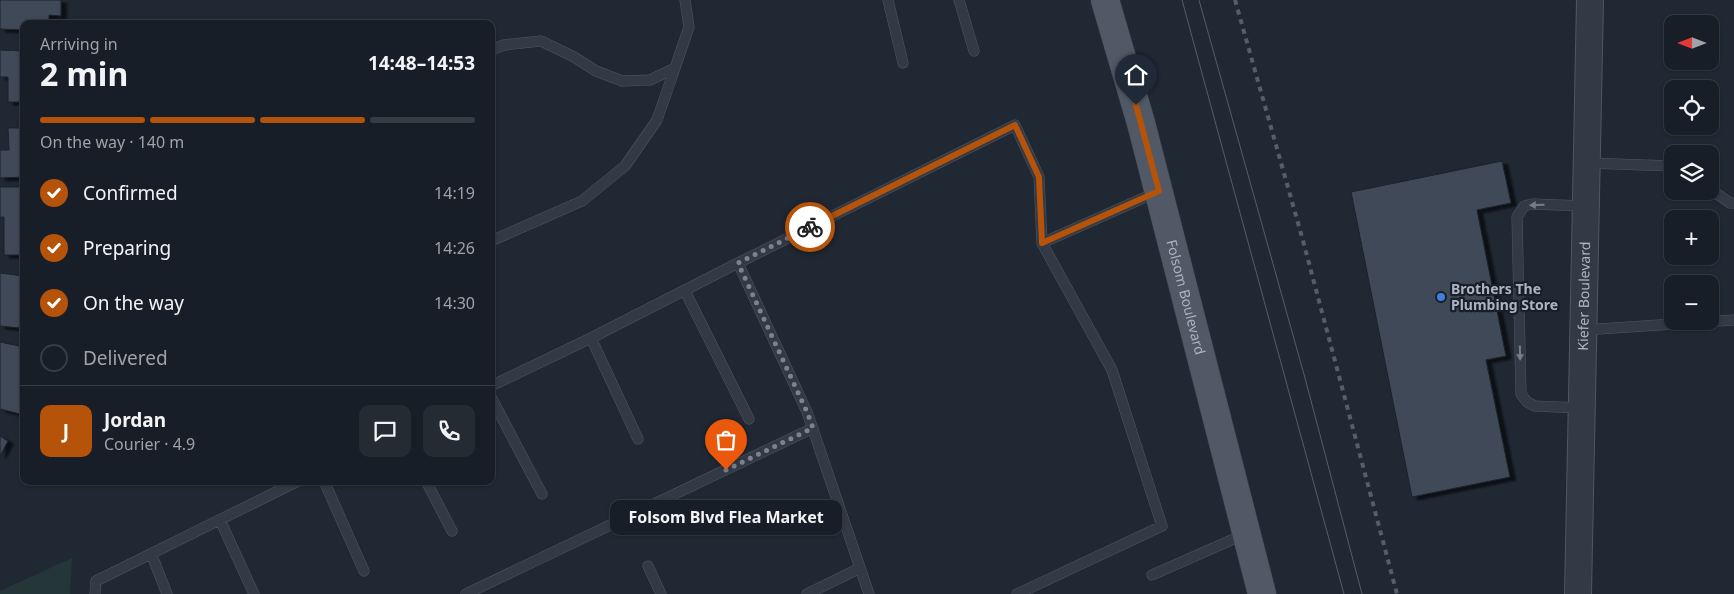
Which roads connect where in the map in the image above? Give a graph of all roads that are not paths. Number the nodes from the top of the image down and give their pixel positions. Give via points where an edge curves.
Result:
1 (685, 0) edge
2 (888, 0) edge
3 (958, 0) edge
4 (1104, 0) edge
5 (1590, 0) edge
6 (495, 48) edge
7 (974, 51) dead end
8 (903, 63) dead end
9 (675, 68) junction
10 (1587, 162) junction
11 (1664, 166) edge
12 (1159, 191) junction
13 (1719, 195) edge
14 (1734, 203) edge
15 (1586, 206) junction
16 (495, 239) edge
17 (1042, 243) junction
18 (738, 263) junction
19 (685, 291) junction
20 (1734, 320) edge
21 (1583, 330) junction
22 (591, 338) junction
23 (495, 384) edge
24 (495, 405) edge
25 (1582, 408) junction
26 (750, 419) dead end
27 (813, 428) junction
28 (638, 439) dead end
29 (290, 485) edge
30 (326, 485) edge
31 (428, 485) edge
32 (542, 494) dead end
33 (220, 520) junction
34 (452, 530) dead end
35 (1246, 534) junction
36 (152, 552) junction
37 (648, 566) dead end
38 (860, 568) junction
39 (364, 572) dead end
40 (1152, 575) dead end
41 (95, 594) edge
42 (167, 594) edge
43 (254, 594) edge
44 (466, 594) edge
45 (661, 594) edge
46 (806, 594) edge
47 (869, 594) edge
48 (1017, 594) edge
49 (1262, 594) edge
50 (1578, 594) edge

1 - 9 lane via 689,27
2 - 8 lane
3 - 7 lane
4 - 12 main road, Folsom Boulevard
5 - 10 street, Kiefer Boulevard
6 - 9 lane via 541,41 596,71 622,81 650,80
9 - 16 lane via 657,120 625,166 582,201
10 - 11 lane
10 - 15 street, Kiefer Boulevard
12 - 17 lane
12 - 35 main road, Folsom Boulevard
13 - 14 lane
15 - 21 street, Kiefer Boulevard
15 -> 25 lane via 1533,204 1524,206 1517,217 1521,394 1535,406
17 - 18 lane via 1039,177 1015,125
17 - 48 lane via 1112,370 1162,526
18 - 19 lane
18 - 27 lane
19 - 22 lane
19 - 26 lane
20 - 21 lane
21 - 25 street, Kiefer Boulevard
22 - 23 lane
22 - 28 lane
24 - 32 lane
25 - 50 street, Kiefer Boulevard
27 - 38 lane
27 - 44 lane
29 - 33 lane
30 - 39 lane
31 - 34 lane
33 - 36 lane
33 - 43 lane
35 - 40 lane
35 - 49 main road, Folsom Boulevard
36 - 41 lane via 96,581
36 - 42 lane
37 - 45 lane
38 - 46 lane
38 - 47 lane

